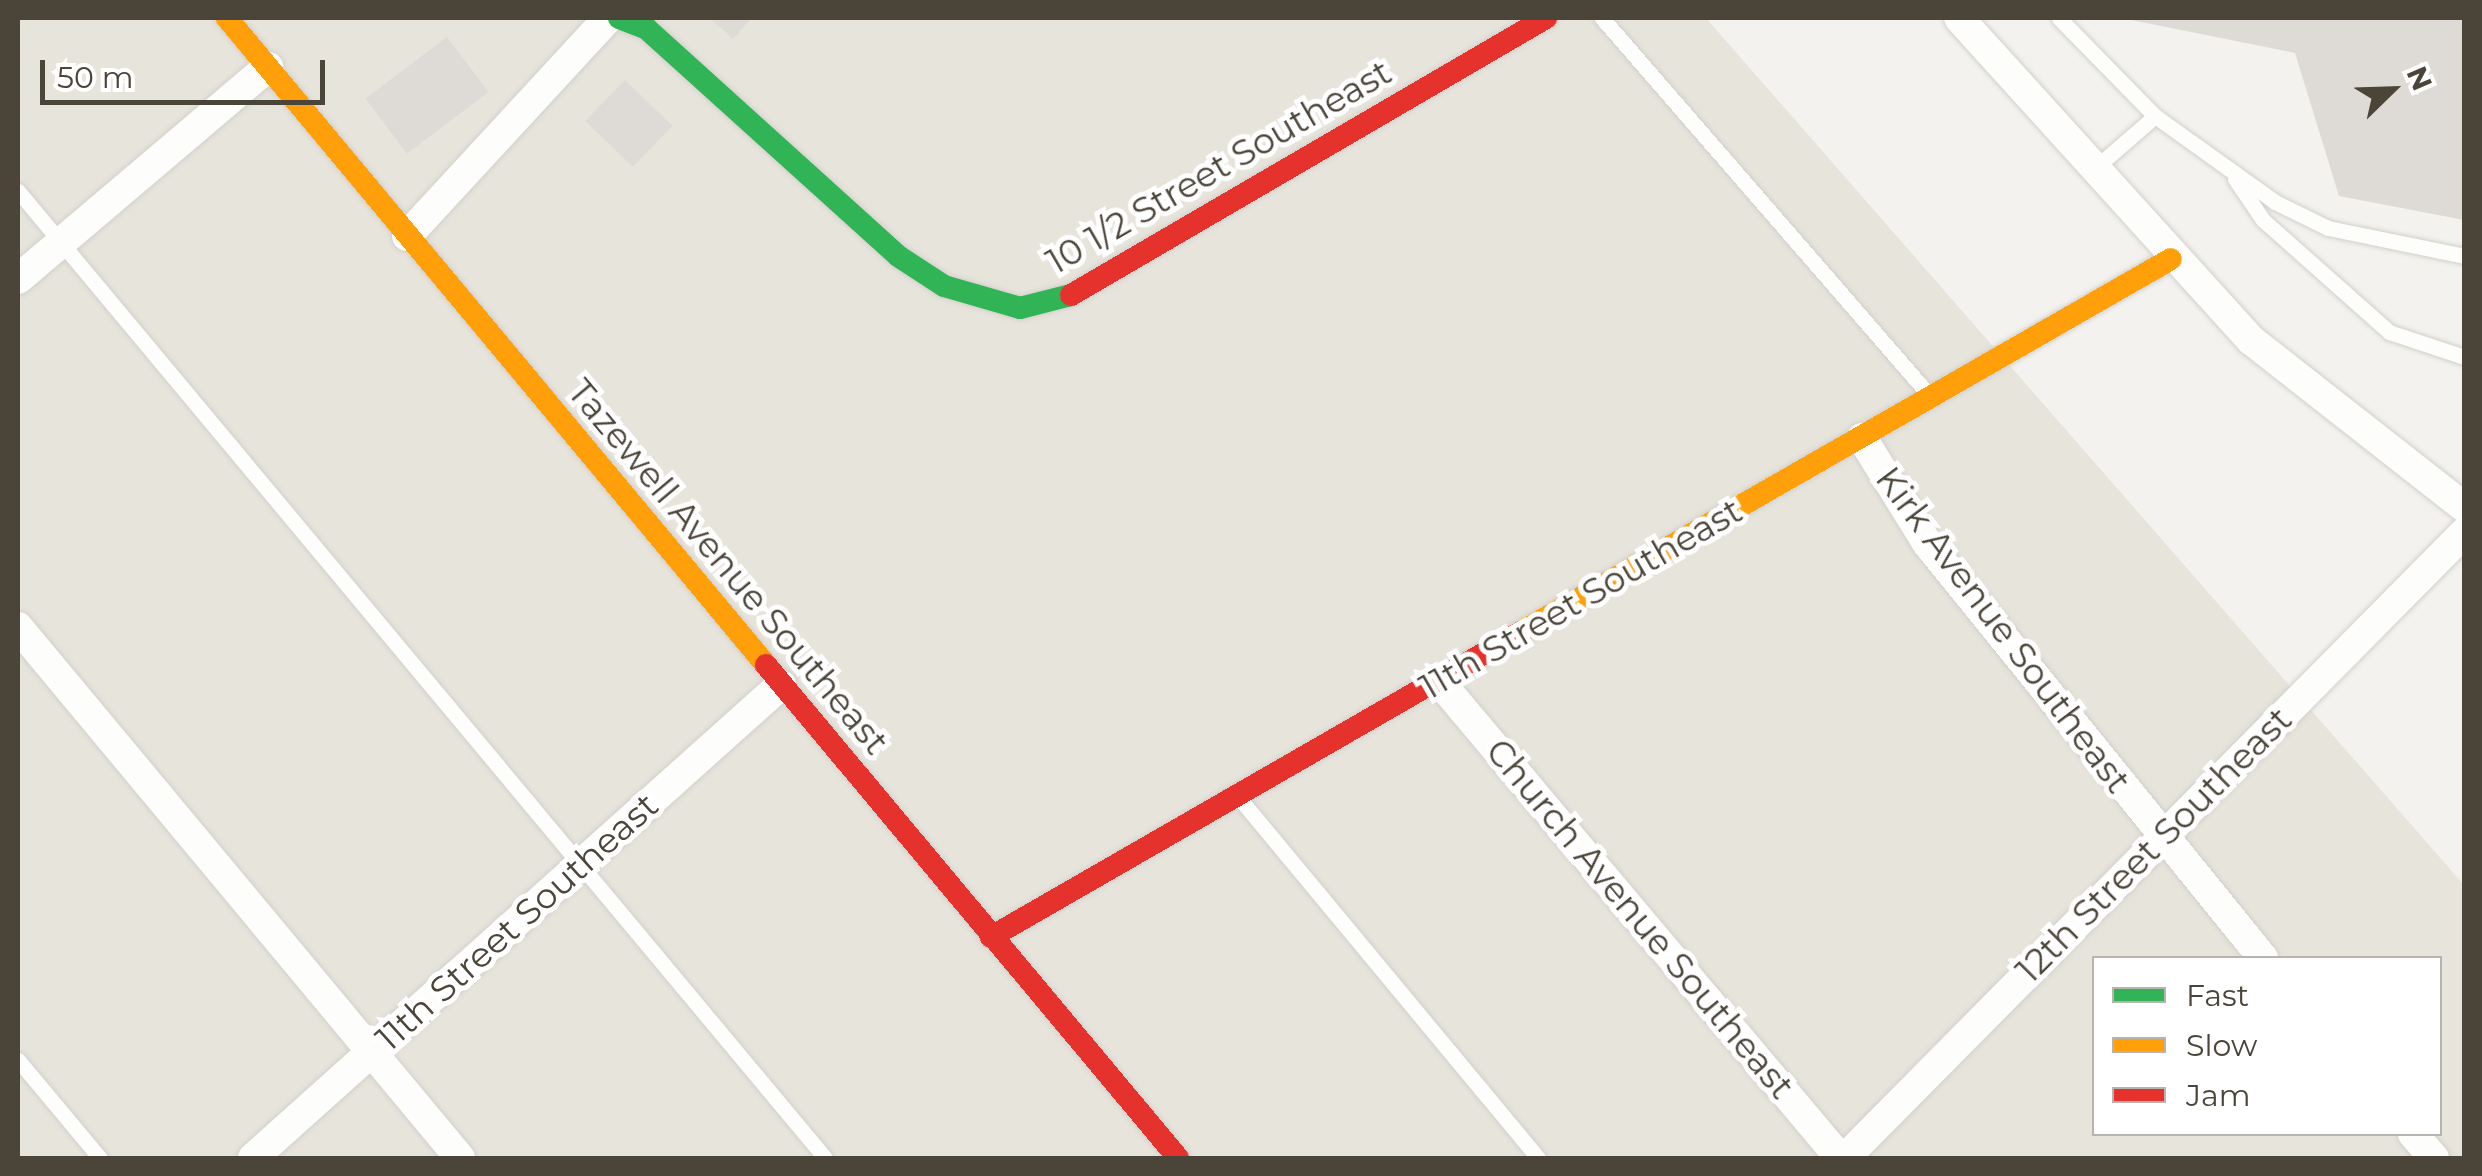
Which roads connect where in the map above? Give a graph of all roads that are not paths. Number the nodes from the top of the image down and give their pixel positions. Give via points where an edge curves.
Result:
1 (227, 18) edge
2 (608, 18) edge
3 (619, 18) edge
4 (1546, 18) edge
5 (1602, 18) edge
6 (1959, 18) edge
7 (2059, 18) edge
8 (268, 67) junction
9 (2155, 116) junction
10 (2227, 167) junction
11 (2093, 170) junction
12 (18, 191) edge
13 (407, 236) junction
14 (60, 243) junction
15 (2464, 256) edge
16 (2171, 260) junction
17 (18, 279) edge
18 (2464, 357) edge
19 (1931, 398) junction
20 (1862, 438) junction
21 (2464, 507) edge
22 (2464, 533) edge
23 (18, 627) edge
24 (1439, 681) junction
25 (781, 685) junction
26 (1237, 796) junction
27 (2161, 840) junction
28 (576, 869) junction
29 (991, 938) junction
30 (2261, 956) edge
31 (371, 1052) junction
32 (18, 1060) edge
33 (2415, 1136) edge
34 (100, 1158) edge
35 (253, 1158) edge
36 (460, 1158) edge
37 (824, 1158) edge
38 (1178, 1158) edge
39 (1538, 1158) edge
40 (1843, 1158) edge
41 (2434, 1158) edge

1 - 8 street, Tazewell Avenue Southeast
2 - 13 street
3 - 4 street, 10 1/2 Street Southeast via 647,29 827,192 944,286 987,304 1053,305
5 - 19 lane
6 - 11 street
7 - 9 lane
8 - 13 street, Tazewell Avenue Southeast
8 - 14 street
9 - 10 lane
9 - 11 lane
10 - 15 lane via 2328,228
10 - 18 lane via 2263,220 2389,332
11 - 16 street
12 - 14 lane
13 - 25 street, Tazewell Avenue Southeast
14 - 17 street
14 - 28 lane
16 - 19 street, 11th Street Southeast
16 - 21 street via 2251,340
19 - 20 street, 11th Street Southeast
20 - 24 street, 11th Street Southeast
20 - 27 street, Kirk Avenue Southeast via 1927,543
22 - 27 street, 12th Street Southeast
23 - 31 street
24 - 26 street, 11th Street Southeast
24 - 40 street, Church Avenue Southeast
25 - 28 street, 11th Street Southeast
25 - 29 street, Tazewell Avenue Southeast
26 - 29 street, 11th Street Southeast
26 - 39 lane
27 - 30 street, Kirk Avenue Southeast
27 - 40 street, 12th Street Southeast
28 - 31 street, 11th Street Southeast
28 - 37 lane
29 - 38 street, Tazewell Avenue Southeast
31 - 35 street, 11th Street Southeast
31 - 36 street
32 - 34 lane
33 - 41 street

